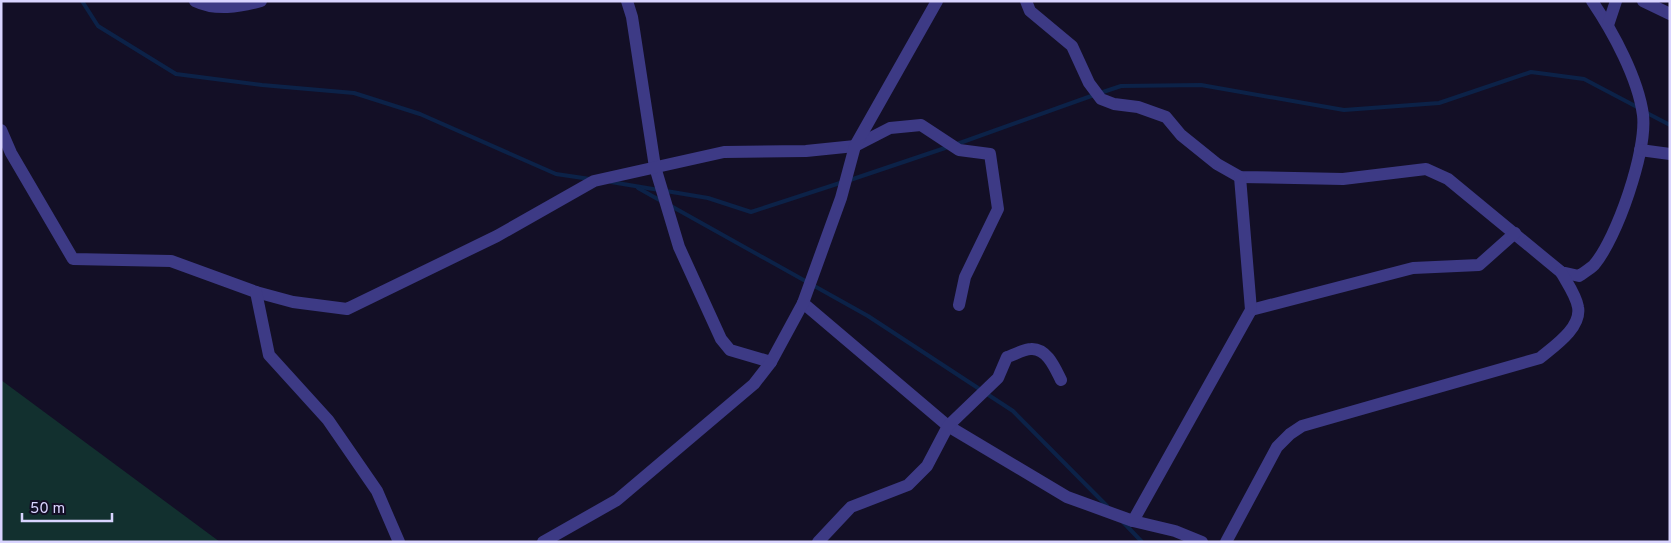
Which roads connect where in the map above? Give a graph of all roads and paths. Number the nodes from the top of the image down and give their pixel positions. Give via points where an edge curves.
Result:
1 (195, 1) edge
2 (261, 1) edge
3 (626, 1) edge
4 (937, 1) edge
5 (1026, 1) edge
6 (1592, 1) edge
7 (1616, 1) edge
8 (1643, 1) edge
9 (1670, 14) edge
10 (1608, 25) junction
11 (1, 130) edge
12 (855, 146) junction
13 (1640, 150) junction
14 (1670, 154) edge
15 (655, 167) junction
16 (1240, 177) junction
17 (1515, 233) junction
18 (1561, 272) junction
19 (256, 292) junction
20 (803, 303) junction
21 (959, 305) dead end
22 (1251, 310) junction
23 (771, 362) junction
24 (1061, 380) dead end
25 (948, 426) junction
26 (1133, 521) junction
27 (398, 542) edge
28 (543, 542) edge
29 (818, 542) edge
30 (1202, 542) edge
31 (1226, 542) edge

1 - 2 street via 202,5 234,8
3 - 15 street via 632,17
4 - 12 street
5 - 16 street via 1030,11 1072,46 1089,83 1101,99 1166,117 1181,135 1209,158
6 - 10 street
7 - 10 street
8 - 9 street
10 - 13 street via 1626,62 1643,116
11 - 19 street via 73,259 170,261
12 - 15 street via 724,152
12 - 20 street via 841,198
12 - 21 street via 890,128 922,125 959,150 990,154 998,209 965,277
13 - 14 street
13 - 18 street via 1628,196 1606,248 1593,266 1578,276
15 - 19 street via 594,181 496,236 347,309 293,302
15 - 23 street via 679,248 721,339 730,350
16 - 17 street via 1343,179 1426,169 1448,179
16 - 22 street
17 - 18 street
17 - 22 street via 1479,265 1413,268
18 - 31 street via 1579,308 1576,322 1540,358 1302,426 1277,447
19 - 27 street via 269,356 334,428 377,491
20 - 23 street
20 - 25 street
22 - 26 street
23 - 28 street via 754,384 617,500
24 - 25 street via 1042,352 1031,349 1007,357 998,378
25 - 26 street via 1067,497
25 - 29 street via 927,466 908,485 851,507
26 - 30 street via 1175,531

